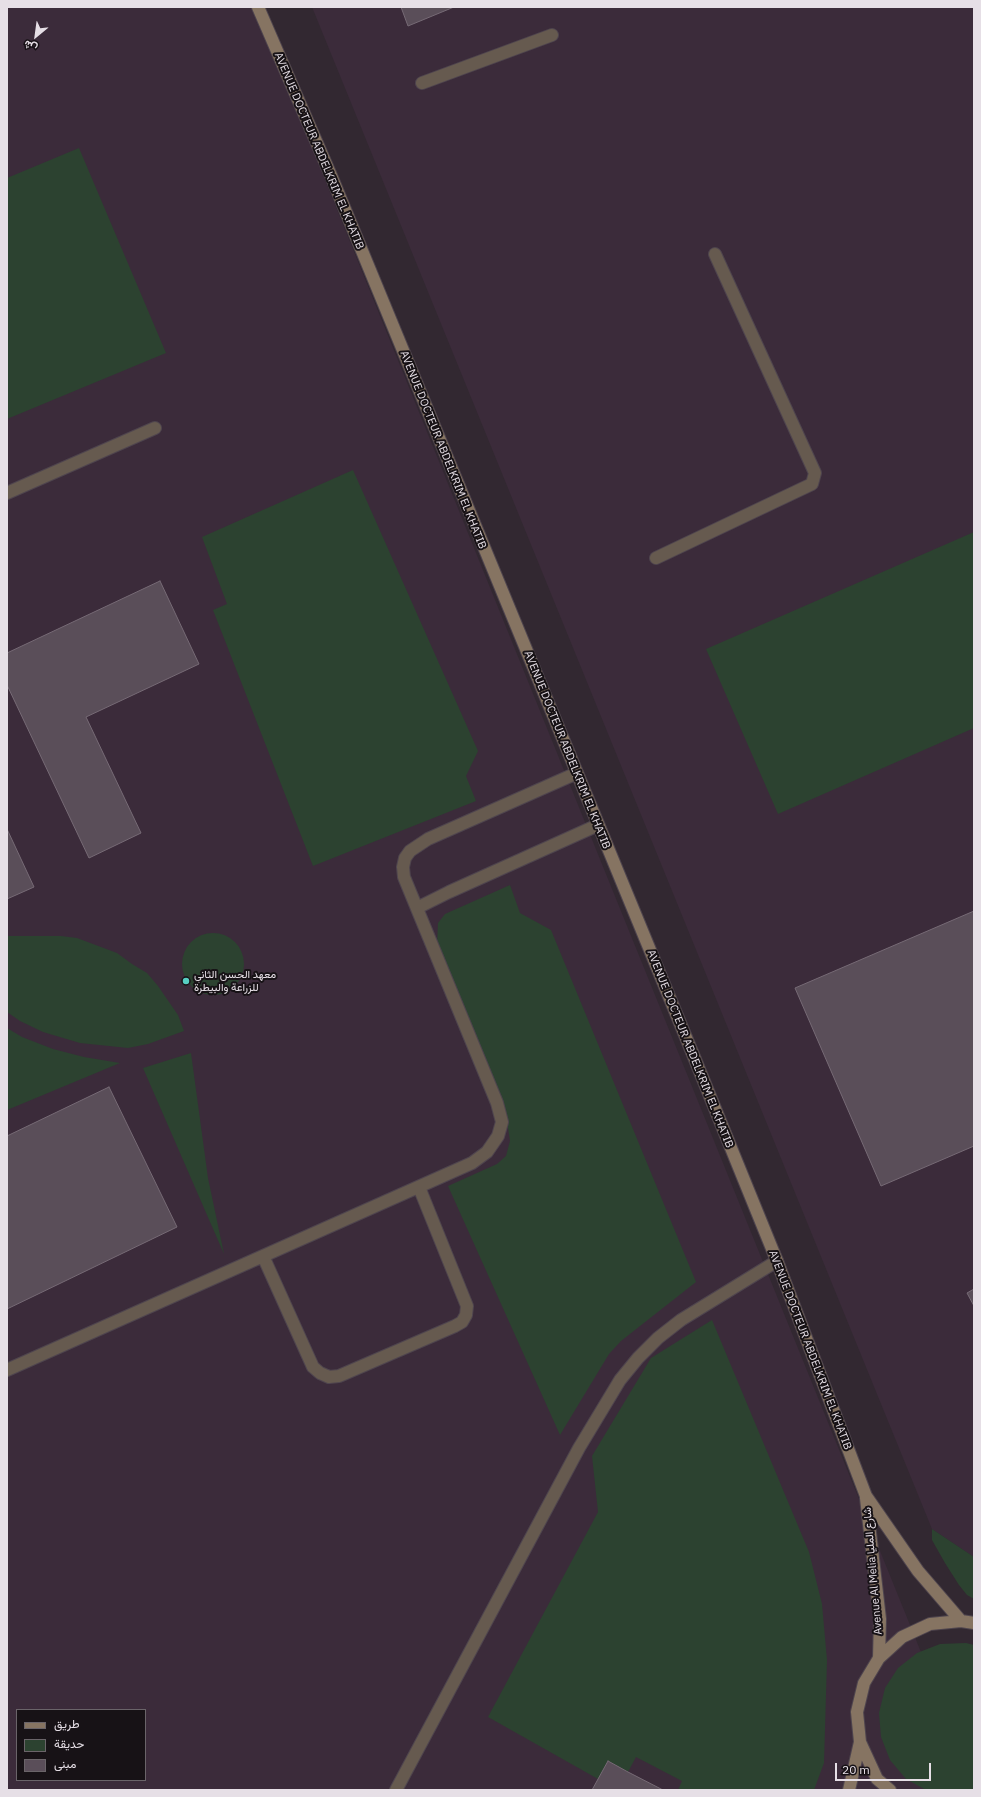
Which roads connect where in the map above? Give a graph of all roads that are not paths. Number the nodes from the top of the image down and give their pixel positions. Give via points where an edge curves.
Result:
1 (258, 7) edge
2 (552, 35) dead end
3 (422, 83) dead end
4 (715, 254) dead end
5 (155, 428) dead end
6 (7, 493) edge
7 (656, 558) dead end
8 (577, 772) junction
9 (598, 825) junction
10 (417, 908) junction
11 (419, 1186) junction
12 (263, 1256) junction
13 (777, 1261) junction
14 (7, 1370) edge
15 (866, 1496) junction
16 (961, 1621) junction
17 (974, 1623) edge
18 (879, 1658) junction
19 (860, 1742) junction
20 (396, 1790) edge
21 (849, 1790) edge
22 (890, 1790) edge

1 - 8 street, AVENUE DOCTEUR ABDELKRIM EL KHATIB via 332,178
2 - 3 lane
4 - 7 lane via 815,473 812,484
5 - 6 lane
8 - 9 street, AVENUE DOCTEUR ABDELKRIM EL KHATIB
8 - 10 lane via 428,839 410,850 403,867 404,877
9 - 10 lane
9 - 13 street, AVENUE DOCTEUR ABDELKRIM EL KHATIB
10 - 11 lane via 497,1103 502,1122 498,1136 487,1152 477,1160
11 - 12 lane
11 - 12 lane via 467,1306 462,1322 455,1326 339,1376 329,1377 313,1367
12 - 14 lane
13 - 15 street, AVENUE DOCTEUR ABDELKRIM EL KHATIB
13 - 20 lane via 681,1320 658,1338 620,1380 576,1455
15 - 16 street, Avenue Al Melia شارع المليا via 918,1571
15 - 18 street, Avenue Al Melia شارع المليا via 880,1619
16 - 17 street
16 - 18 street via 930,1624 902,1637
18 - 19 street via 864,1684 857,1712
19 - 21 street
19 - 22 street via 877,1779

